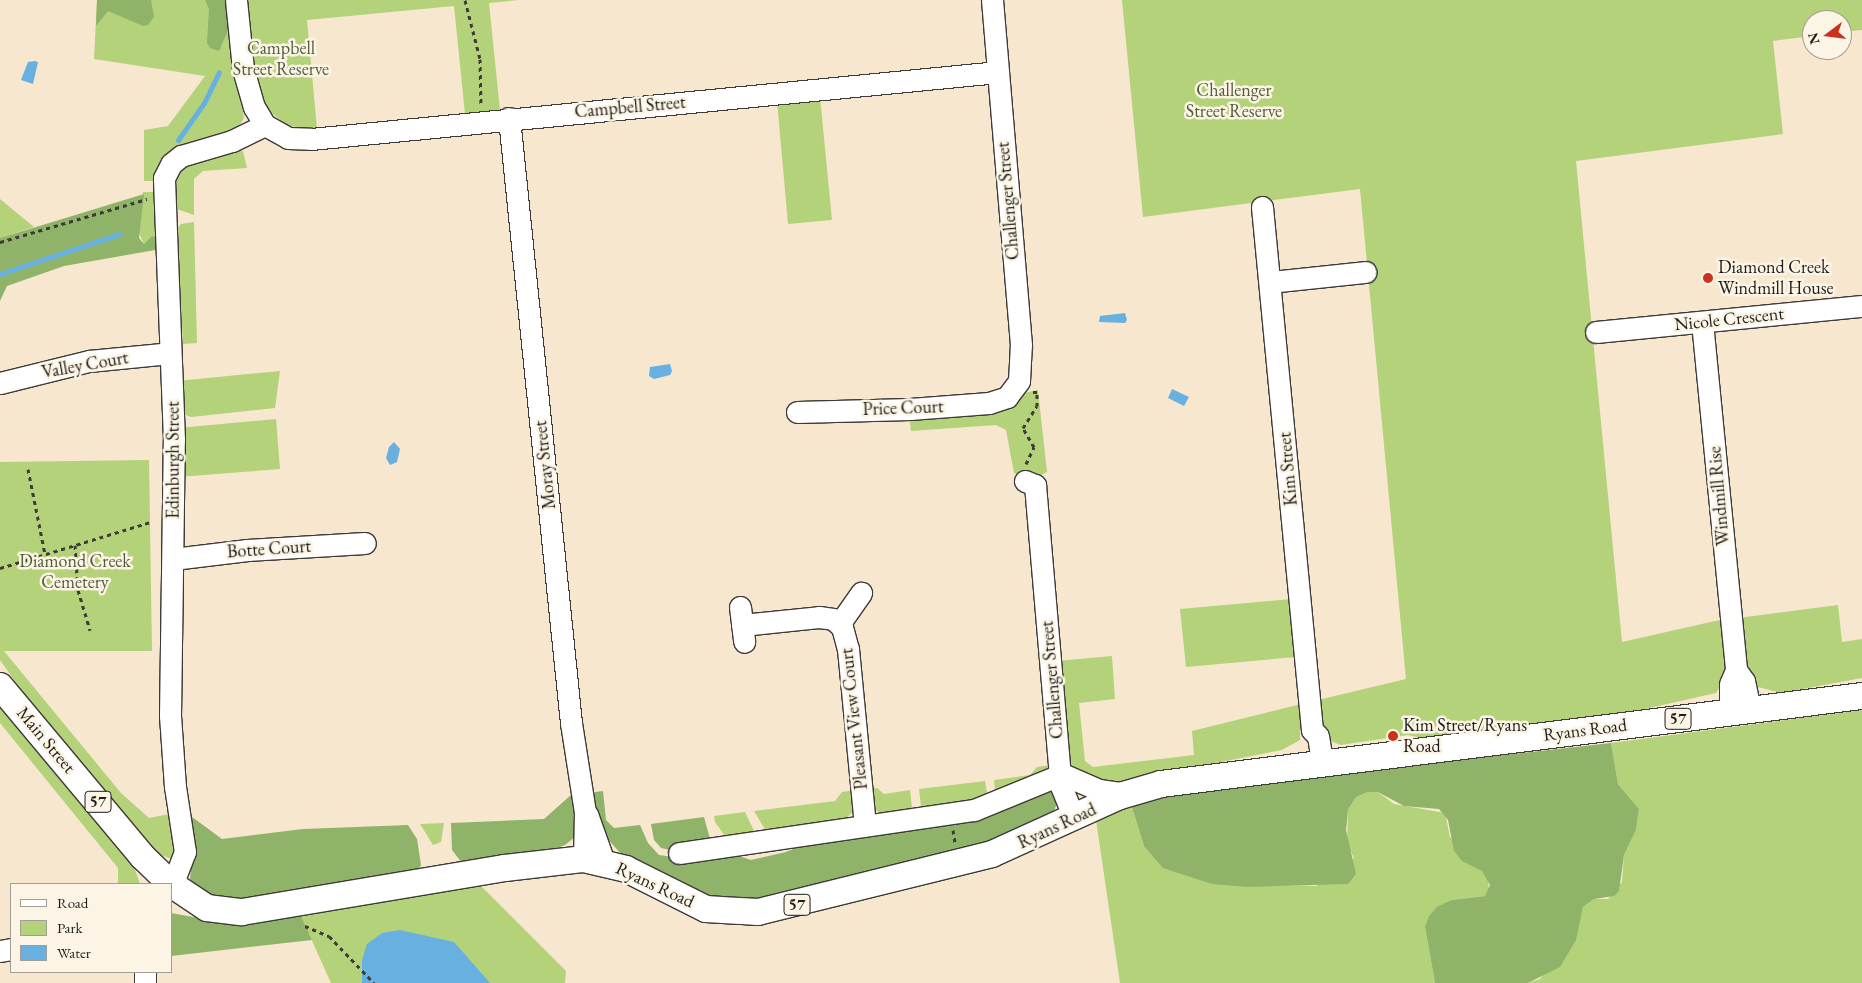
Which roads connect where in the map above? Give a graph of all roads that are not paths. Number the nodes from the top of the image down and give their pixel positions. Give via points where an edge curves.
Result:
1 (236, 0) edge
2 (992, 0) edge
3 (998, 72) junction
4 (509, 118) junction
5 (265, 125) junction
6 (1262, 208) dead end
7 (1365, 272) dead end
8 (1270, 282) junction
9 (1862, 306) edge
10 (1702, 322) junction
11 (1596, 332) dead end
12 (170, 353) junction
13 (0, 383) edge
14 (1007, 397) joint
15 (797, 412) dead end
16 (1032, 479) road end
17 (365, 543) dead end
18 (173, 559) junction
19 (862, 593) dead end
20 (742, 624) dead end
21 (840, 624) junction
22 (0, 686) edge
23 (1862, 696) edge
24 (1740, 711) junction
25 (1315, 763) junction
26 (1062, 774) junction
27 (1126, 794) junction
28 (1079, 816) junction
29 (865, 825) junction
30 (679, 853) dead end
31 (594, 861) junction
32 (166, 883) edge
33 (168, 883) edge
34 (172, 887) edge
35 (266, 909) joint

1 - 5 street via 246,82 257,114
2 - 3 street, Challenger Street
3 - 4 street, Campbell Street
3 - 14 street, Challenger Street via 1022,359 1019,381
4 - 5 street, Campbell Street via 311,139 288,138
4 - 31 street, Moray Street via 517,170 570,714
5 - 12 street, Edinburgh Street via 232,141 195,150 176,159 166,173
6 - 8 street, Kim Street
7 - 8 street
8 - 25 street, Kim Street via 1312,730 1307,736
9 - 10 street, Nicole Crescent
10 - 11 street, Nicole Crescent
10 - 24 street, Windmill Rise via 1736,670 1730,684
12 - 13 street, Valley Court via 89,361
12 - 18 street, Edinburgh Street
14 - 15 street, Price Court via 988,403 924,409
16 - 26 street, Challenger Street
17 - 18 street, Botte Court via 247,550
18 - 33 street, Edinburgh Street via 170,716 176,795 184,841 183,861
19 - 21 street
20 - 21 street, Pleasant View Court via 819,617
21 - 29 street, Pleasant View Court via 848,649
22 - 32 main road, Main Street / 57
23 - 24 main road, Ryans Road / 57
24 - 25 main road, Ryans Road / 57
25 - 27 main road, Ryans Road / 57 via 1175,781
26 - 27 street via 1099,790
26 - 28 street, Challenger Street via 1062,786
26 - 29 street via 988,806
27 - 28 main road, Ryans Road / 57
28 - 31 main road, Ryans Road / 57 via 992,854 869,883 778,909 740,913 692,904 626,869
29 - 30 street
31 - 35 main road, Ryans Road / 57 via 505,868
34 - 35 main road, Main Street / 57 via 200,905 215,910 242,912

